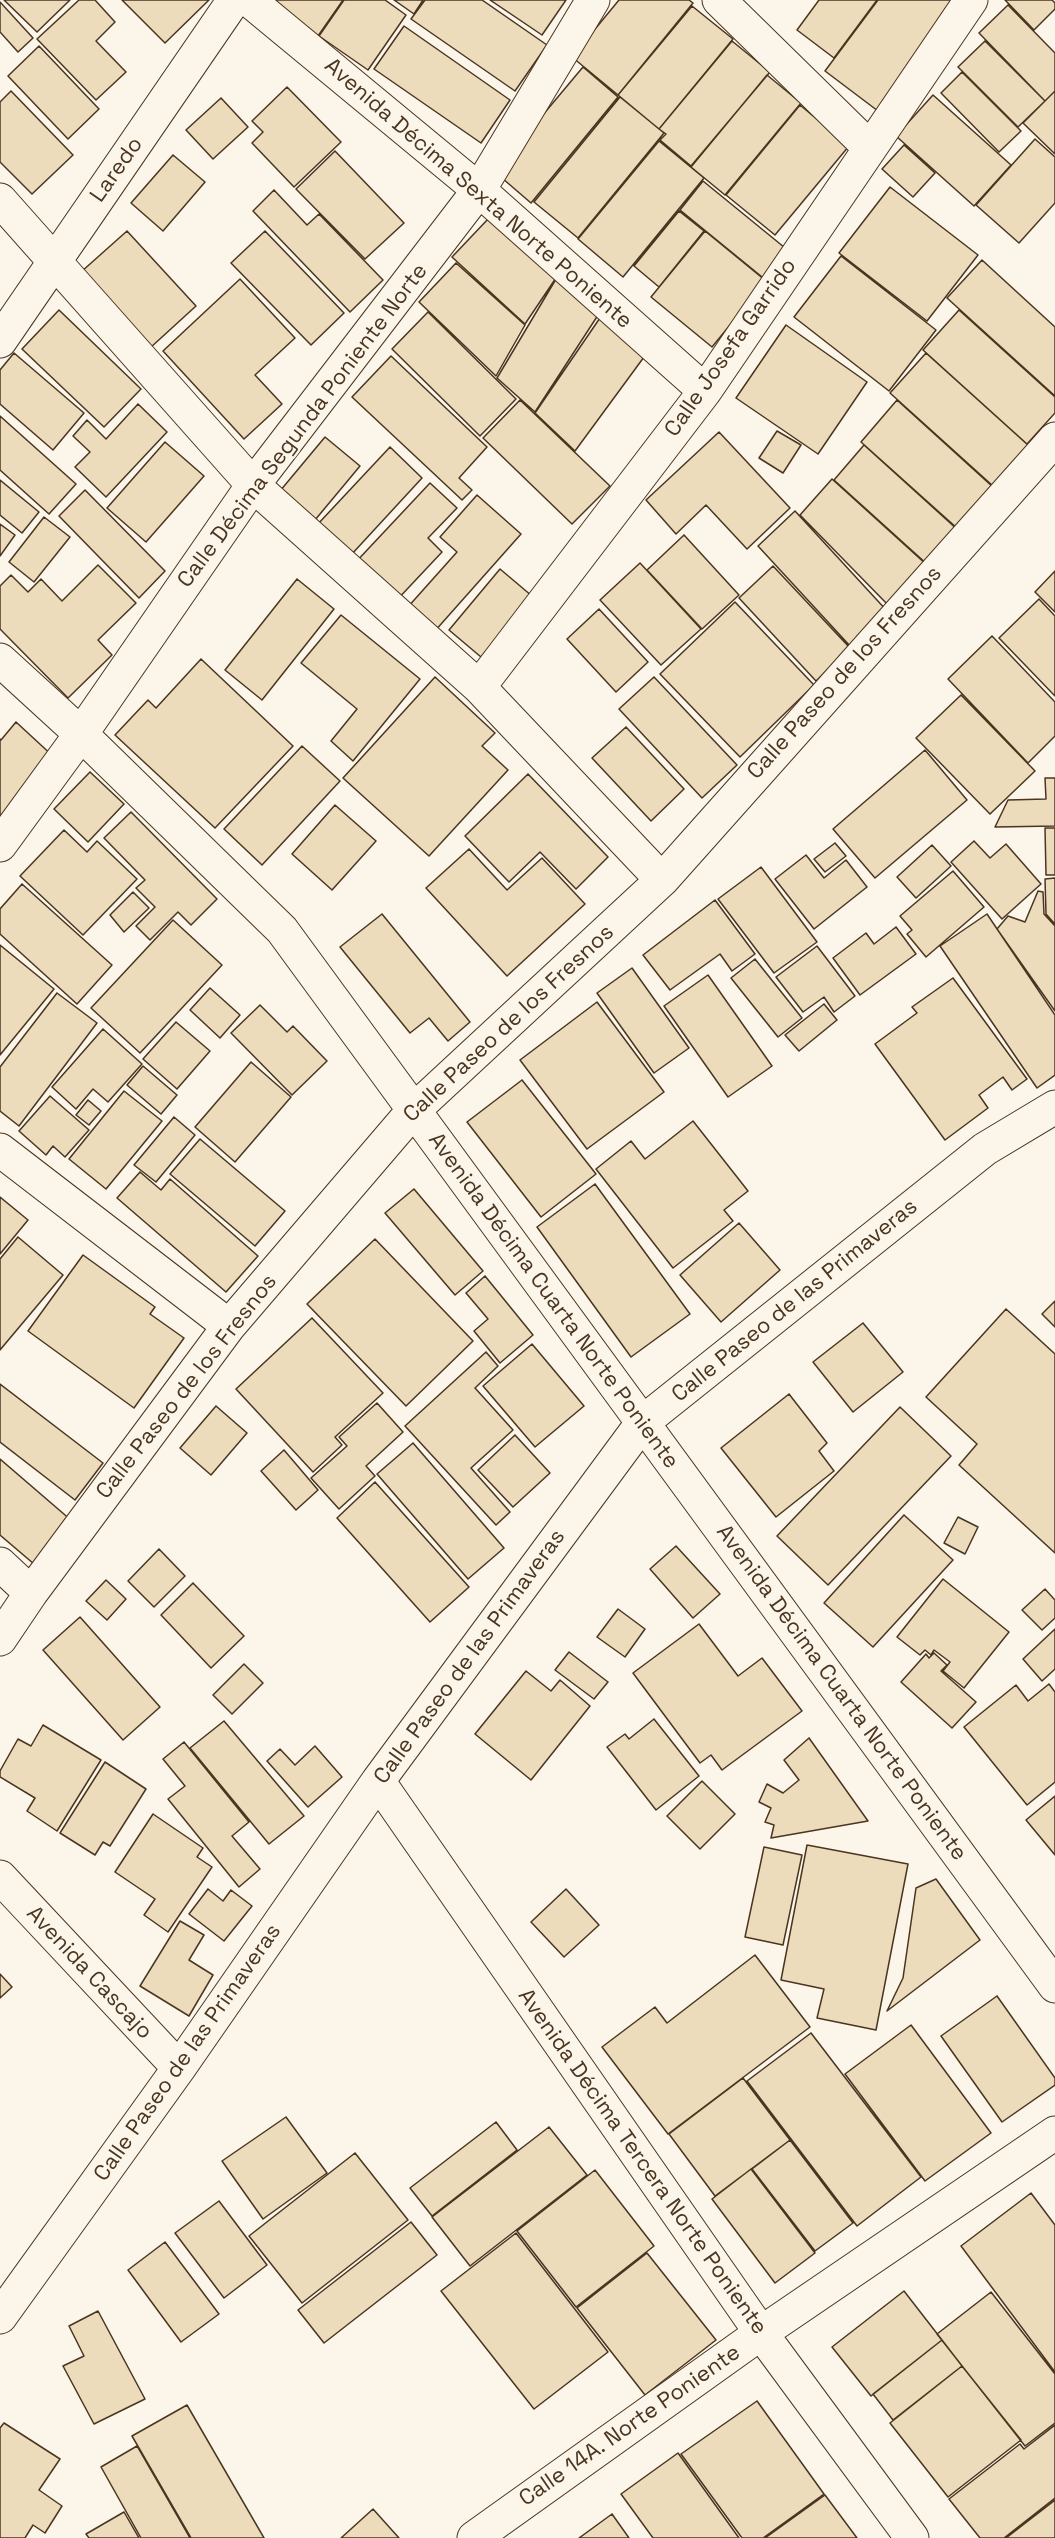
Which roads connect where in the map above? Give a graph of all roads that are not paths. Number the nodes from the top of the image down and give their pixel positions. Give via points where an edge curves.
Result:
1 (234, 0) edge
2 (249, 0) edge
3 (593, 0) edge
4 (719, 0) edge
5 (971, 0) edge
6 (869, 147) junction
7 (479, 190) junction
8 (0, 200) edge
9 (53, 262) junction
10 (0, 341) edge
11 (705, 391) junction
12 (1055, 439) edge
13 (254, 485) junction
14 (0, 660) edge
15 (479, 687) junction
16 (81, 734) junction
17 (0, 845) edge
18 (662, 880) junction
19 (1055, 1107) edge
20 (413, 1111) junction
21 (0, 1150) edge
22 (229, 1326) junction
23 (643, 1422) junction
24 (0, 1564) edge
25 (32, 1593) junction
26 (0, 1639) edge
27 (378, 1781) junction
28 (0, 1878) edge
29 (1055, 1986) edge
30 (179, 2068) junction
31 (1055, 2133) edge
32 (0, 2317) edge
33 (761, 2333) junction
34 (474, 2538) edge
35 (912, 2538) edge

1 - 9 street, Laredo
2 - 7 street, Avenida Décima Sexta Norte Poniente
3 - 7 street, Calle Décima Segunda Poniente Norte
4 - 6 street
5 - 6 street, Calle Josefa Garrido
6 - 11 street, Calle Josefa Garrido
7 - 11 street, Avenida Décima Sexta Norte Poniente
7 - 13 street, Calle Décima Segunda Poniente Norte
8 - 9 street
9 - 10 street, Laredo
9 - 13 street
11 - 15 street, Calle Josefa Garrido
12 - 18 street, Calle Paseo de los Fresnos
13 - 15 street
13 - 16 street, Calle Décima Segunda Poniente Norte
14 - 16 street, Avenida Décima Cuarta Norte Poniente
15 - 18 street
16 - 17 street, Calle Décima Segunda Poniente Norte
16 - 20 street, Avenida Décima Cuarta Norte Poniente via 282,930
18 - 20 street, Calle Paseo de los Fresnos
19 - 23 street, Calle Paseo de las Primaveras via 985,1149
20 - 22 street, Calle Paseo de los Fresnos
20 - 23 street, Avenida Décima Cuarta Norte Poniente
21 - 22 street
22 - 25 street, Calle Paseo de los Fresnos
23 - 27 street, Calle Paseo de las Primaveras
23 - 29 street, Avenida Décima Cuarta Norte Poniente
24 - 25 street
25 - 26 street, Calle Paseo de los Fresnos
27 - 30 street, Calle Paseo de las Primaveras
27 - 33 street, Avenida Décima Tercera Norte Poniente
28 - 30 street, Avenida Cascajo
30 - 32 street, Calle Paseo de las Primaveras
31 - 33 street, Calle 14A. Norte Poniente
33 - 34 street, Calle 14A. Norte Poniente
33 - 35 street, Avenida Décima Tercera Norte Poniente

